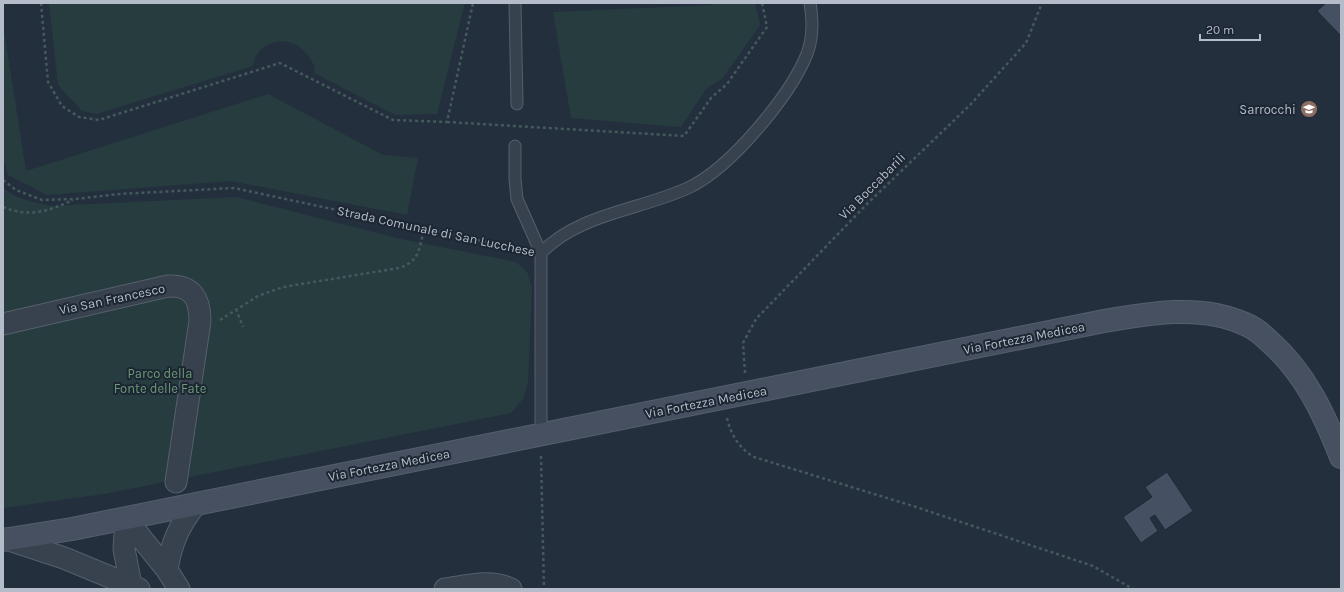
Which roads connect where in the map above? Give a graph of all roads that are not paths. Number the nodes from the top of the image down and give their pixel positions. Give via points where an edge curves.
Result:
1 (515, 3) edge
2 (810, 3) edge
3 (517, 104) dead end
4 (515, 146) dead end
5 (541, 253) junction
6 (3, 324) edge
7 (541, 435) junction
8 (1341, 457) edge
9 (176, 482) joint
10 (196, 504) junction
11 (170, 509) junction
12 (126, 519) junction
13 (4, 540) edge
14 (167, 570) junction
15 (135, 587) edge
16 (179, 589) edge
17 (445, 589) edge
18 (511, 589) edge

1 - 3 lane
2 - 5 lane via 810,39 807,53 796,76 770,112 727,160 708,176 689,187 587,224 561,237
4 - 5 lane via 517,199
5 - 7 lane, Strada Comunale di San Lucchese
6 - 9 street, Via San Francesco via 176,286 185,288 195,297 198,303 199,333
7 - 8 main road, Via Fortezza Medicea via 1115,319 1164,313 1199,313 1251,326 1286,357 1318,404
7 - 10 main road, Via Fortezza Medicea
9 - 11 lane, Via San Francesco
10 - 11 main road, Via Fortezza Medicea
10 - 14 street via 176,532
11 - 12 main road, Via Fortezza Medicea
12 - 13 main road, Via Fortezza Medicea
12 - 14 street
12 - 15 street via 124,549
13 - 15 street via 64,558
14 - 16 street
17 - 18 street via 490,584

